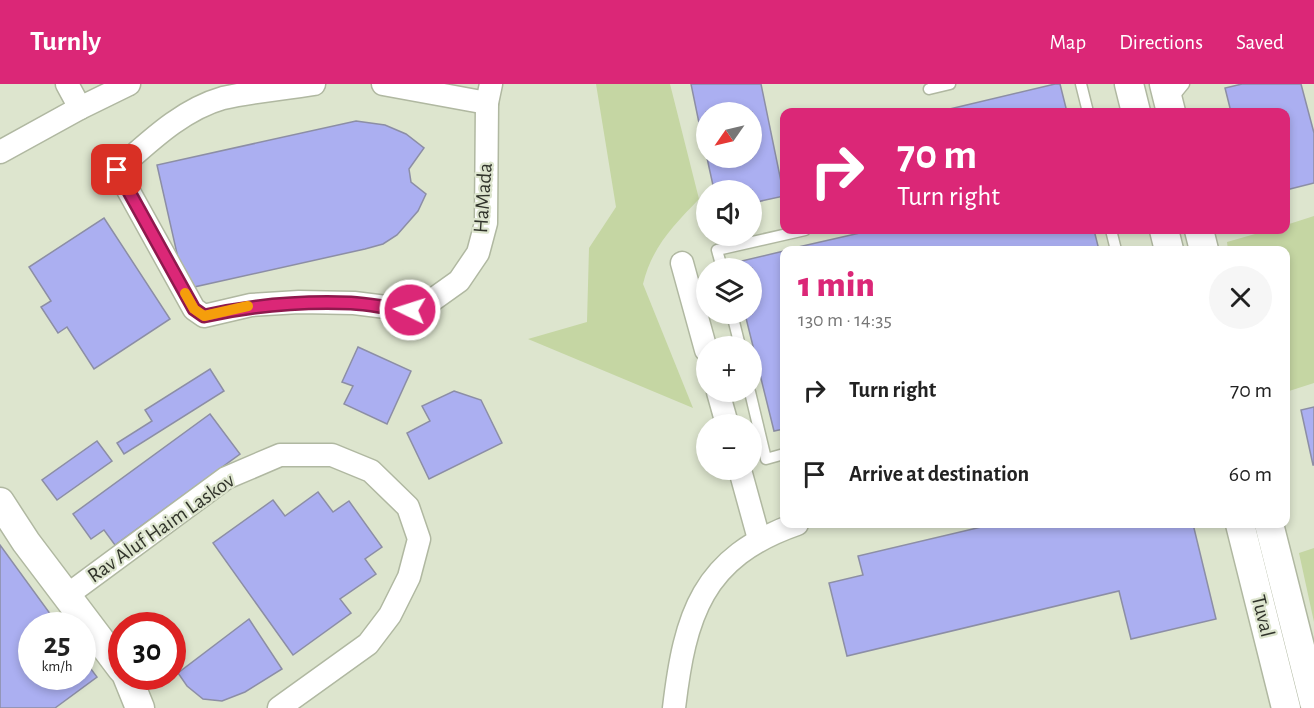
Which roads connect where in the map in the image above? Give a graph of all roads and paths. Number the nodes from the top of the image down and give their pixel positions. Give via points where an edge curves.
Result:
1 (67, 84) edge
2 (129, 84) edge
3 (314, 84) edge
4 (383, 84) edge
5 (950, 84) edge
6 (1129, 84) edge
7 (1084, 85) edge
8 (930, 88) dead end
9 (489, 94) edge
10 (80, 108) junction
11 (1087, 108) edge
12 (1135, 108) edge
13 (0, 152) edge
14 (787, 234) edge
15 (719, 258) edge
16 (682, 263) dead end
17 (702, 336) edge
18 (752, 402) edge
19 (780, 455) edge
20 (743, 480) edge
21 (0, 502) edge
22 (788, 528) edge
23 (1241, 528) edge
24 (1270, 528) edge
25 (759, 539) junction
26 (66, 596) junction
27 (108, 651) edge
28 (133, 690) edge
29 (1314, 702) edge
30 (140, 708) edge
31 (279, 708) edge
32 (674, 708) edge
33 (1286, 708) edge

1 - 10 street
2 - 10 street
3 - 9 street, HaMada via 223,99 190,111 117,170 194,309 204,316 251,305 299,302 410,310 459,281 478,254 486,223
4 - 9 street
5 - 8 lane
6 - 12 street
7 - 11 lane
10 - 13 street
14 - 15 lane via 717,250
16 - 17 street
18 - 19 lane via 766,459
20 - 25 street
21 - 26 street
22 - 25 street
23 - 33 street, Tuval
24 - 29 street, Tuval
25 - 32 street via 720,570 703,593 688,627
26 - 27 street
26 - 31 street, Rav Aluf Haim Laskov via 226,478 280,455 332,455 371,471 408,507 419,539 409,577 390,615 368,644
28 - 30 street

